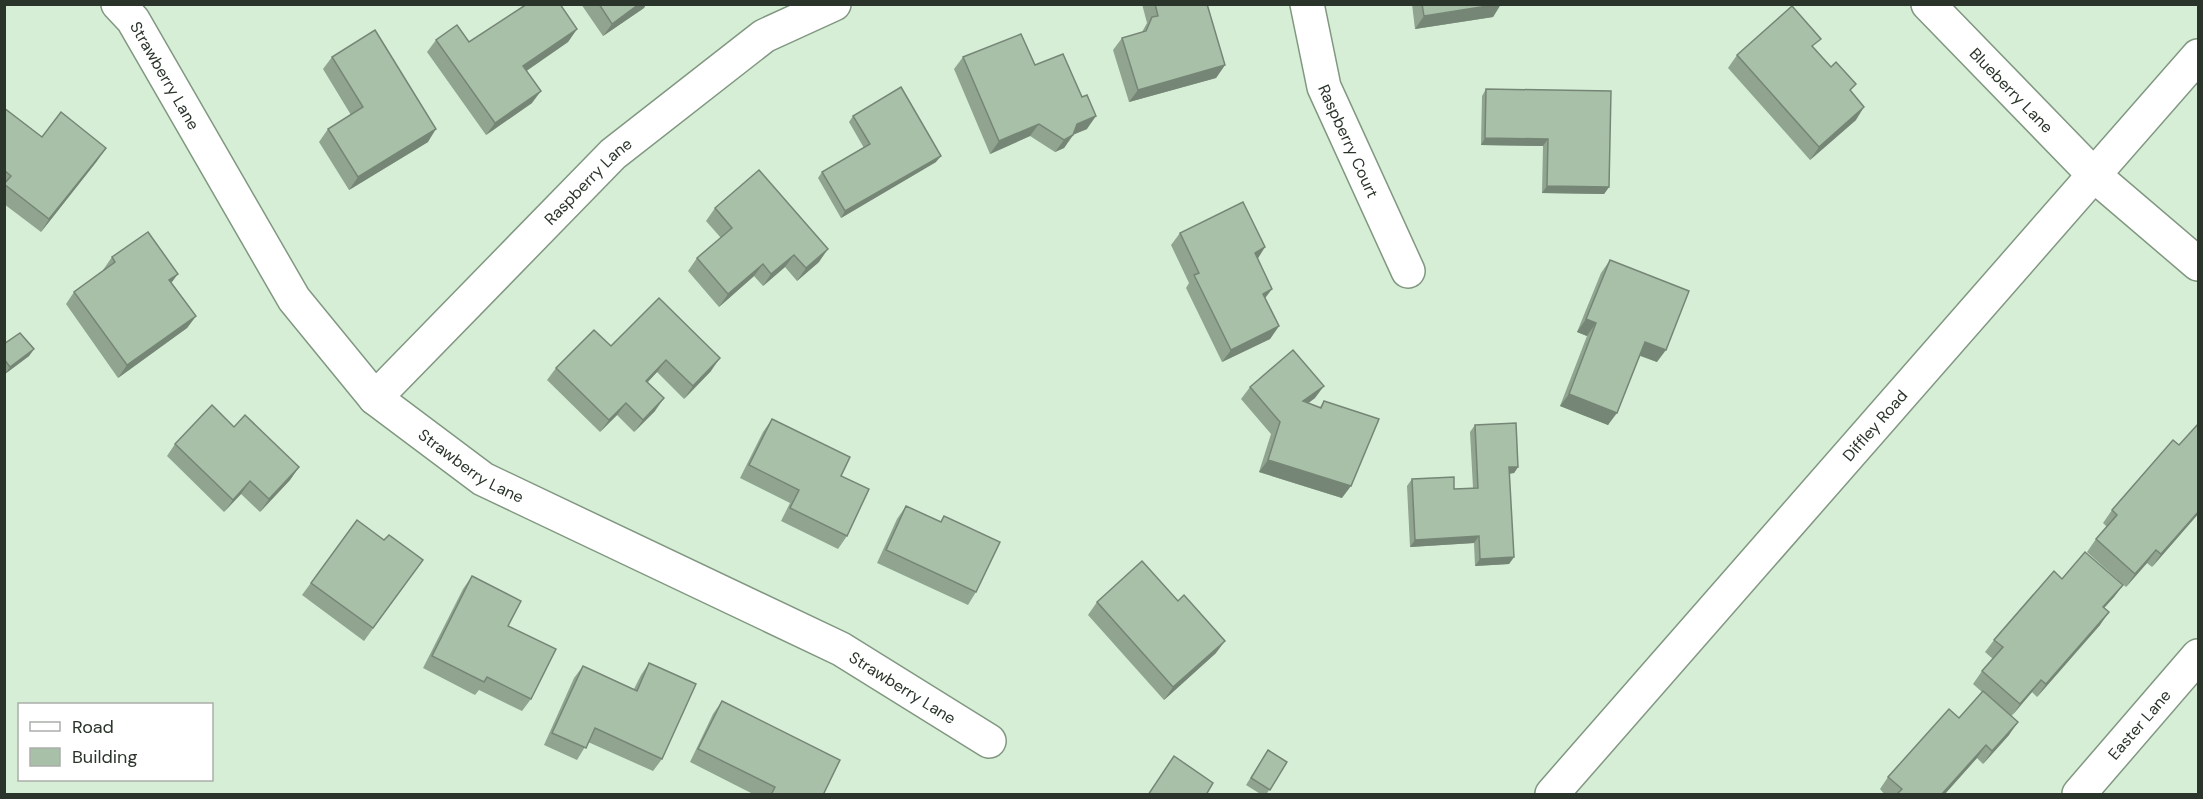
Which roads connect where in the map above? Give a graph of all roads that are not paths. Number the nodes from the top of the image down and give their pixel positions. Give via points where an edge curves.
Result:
1 (118, 4) edge
2 (834, 4) edge
3 (1307, 4) edge
4 (1928, 4) edge
5 (2199, 56) edge
6 (2095, 176) junction
7 (2199, 264) edge
8 (1408, 271) dead end
9 (375, 398) junction
10 (2199, 656) edge
11 (989, 741) dead end
12 (1552, 795) edge
13 (2079, 795) edge

1 - 9 street, Strawberry Lane via 133,20 294,299
2 - 9 street, Raspberry Lane via 764,36 613,154
3 - 8 street, Raspberry Court via 1324,87
4 - 6 street, Blueberry Lane
5 - 6 street, Diffley Road
6 - 7 street, Blueberry Lane
6 - 12 street, Diffley Road
9 - 11 street, Strawberry Lane via 483,479 841,649
10 - 13 street, Easter Lane

